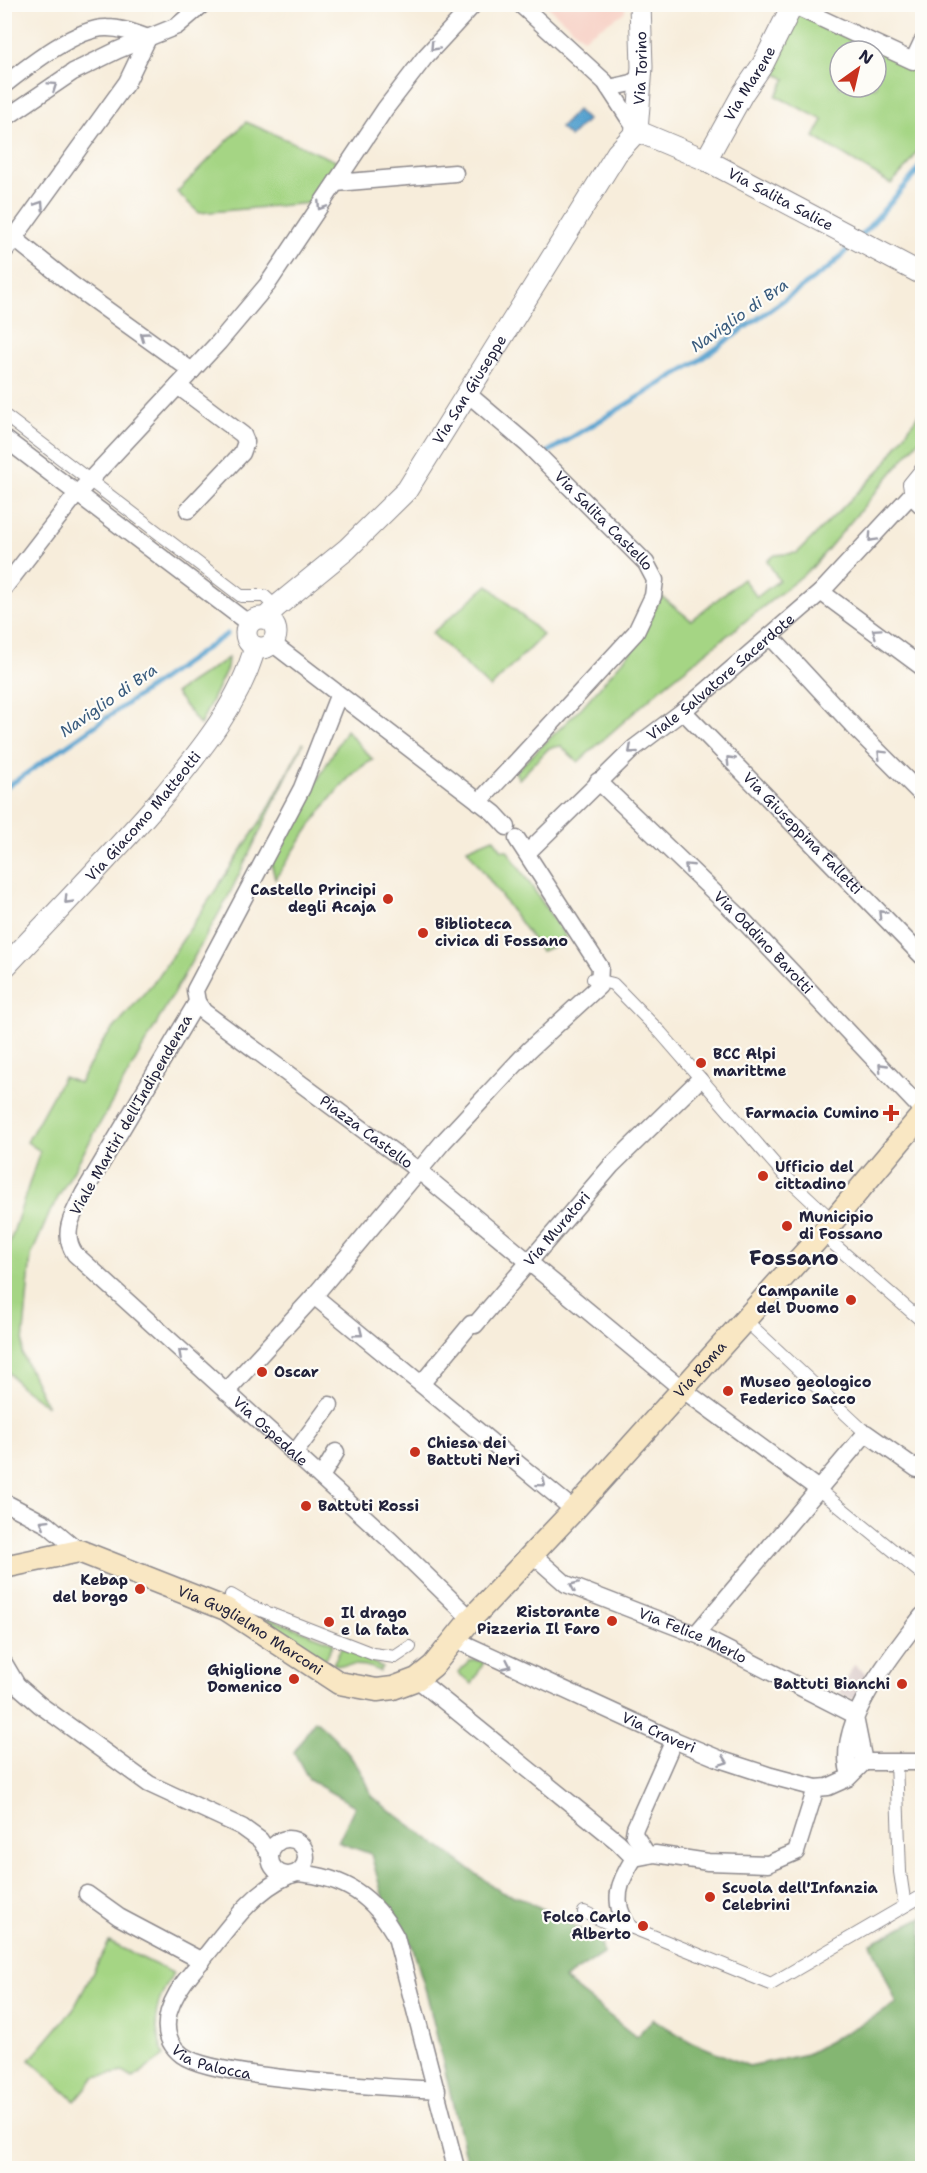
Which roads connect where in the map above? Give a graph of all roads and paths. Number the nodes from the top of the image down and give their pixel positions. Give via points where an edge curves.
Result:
1 (203, 4) edge
2 (474, 4) edge
3 (520, 4) edge
4 (640, 4) edge
5 (792, 5) edge
6 (148, 38) junction
7 (922, 42) edge
8 (642, 75) junction
9 (4, 85) edge
10 (609, 88) junction
11 (4, 119) edge
12 (637, 131) junction
13 (706, 160) junction
14 (455, 172) dead end
15 (336, 183) junction
16 (10, 246) edge
17 (922, 274) edge
18 (192, 370) junction
19 (178, 386) junction
20 (468, 394) junction
21 (4, 415) edge
22 (4, 438) edge
23 (922, 468) edge
24 (91, 480) junction
25 (76, 495) junction
26 (917, 500) edge
27 (188, 510) dead end
28 (4, 588) edge
29 (821, 592) junction
30 (263, 616) junction
31 (770, 636) junction
32 (263, 645) junction
33 (922, 667) edge
34 (338, 696) junction
35 (683, 711) junction
36 (598, 781) junction
37 (922, 795) edge
38 (480, 802) junction
39 (527, 853) junction
40 (922, 956) edge
41 (4, 968) edge
42 (597, 982) junction
43 (196, 1002) junction
44 (699, 1080) junction
45 (922, 1110) edge
46 (922, 1115) edge
47 (419, 1171) junction
48 (828, 1228) junction
49 (69, 1245) joint
50 (528, 1261) junction
51 (314, 1296) junction
52 (744, 1319) junction
53 (922, 1320) edge
54 (422, 1383) junction
55 (682, 1389) junction
56 (226, 1392) junction
57 (330, 1405) dead end
58 (866, 1433) junction
59 (336, 1452) dead end
60 (294, 1454) junction
61 (922, 1463) edge
62 (321, 1477) junction
63 (818, 1489) junction
64 (4, 1502) edge
65 (574, 1510) junction
66 (79, 1551) junction
67 (532, 1554) junction
68 (6, 1564) edge
69 (922, 1574) edge
70 (231, 1595) dead end
71 (922, 1616) edge
72 (471, 1619) junction
73 (696, 1634) junction
74 (454, 1639) junction
75 (410, 1647) dead end
76 (4, 1663) edge
77 (417, 1679) junction
78 (855, 1715) junction
79 (674, 1740) junction
80 (896, 1761) junction
81 (864, 1762) junction
82 (922, 1762) edge
83 (850, 1775) junction
84 (816, 1788) junction
85 (242, 1827) junction
86 (285, 1840) junction
87 (306, 1856) junction
88 (640, 1856) junction
89 (271, 1859) junction
90 (293, 1874) junction
91 (330, 1876) junction
92 (87, 1894) dead end
93 (259, 1894) junction
94 (922, 1896) edge
95 (905, 1906) junction
96 (584, 1912) dead end
97 (628, 1926) junction
98 (202, 1961) junction
99 (438, 2090) junction
100 (456, 2169) edge

1 - 6 street via 177,26
2 -> 15 street via 425,57
3 - 10 street
4 - 8 street, Via Torino
5 - 7 street via 913,62
5 - 13 street, Via Marene via 763,64
6 - 9 street via 105,28 84,33
11 -> 6 street via 73,72
16 -> 6 street via 127,82
8 - 10 street via 632,83
8 - 12 street, Via Torino
10 - 12 street
12 - 13 street, Via Salita Salice
12 - 20 street, Via San Giuseppe via 617,153
13 - 17 street, Via Salita Salice
14 - 15 street
15 -> 18 street via 267,285
18 -> 16 street
18 - 19 street
19 - 24 street
19 - 27 street via 243,435 246,442 242,453
20 - 30 street, Via San Giuseppe via 407,490 347,549
20 - 38 street, Via Salita Castello via 528,445 646,563 655,580 653,596 630,641 538,735
21 - 24 street
22 - 25 street
23 - 26 street via 909,484
24 - 25 street
24 - 30 street via 242,596 264,596
25 - 28 street
25 - 30 street
26 -> 29 street, Viale Salvatore Sacerdote
29 - 31 street, Viale Salvatore Sacerdote
33 -> 29 street
30 - 32 street via 275,629
31 - 35 street, Viale Salvatore Sacerdote
37 -> 31 street
32 - 34 street
32 -> 41 street, Via Giacomo Matteotti via 209,741 133,832
34 - 38 street
34 - 43 street, Viale Martiri dell'Indipendenza via 302,788 195,990
35 -> 36 street, Viale Salvatore Sacerdote
40 -> 35 street, Via Giuseppina Falletti
36 - 39 street, Viale Salvatore Sacerdote
45 -> 36 street, Via Oddino Barotti via 739,916
38 - 39 street
39 - 42 street via 600,967
42 - 44 street via 613,984 661,1033
42 - 47 street, Piazza Castello
43 - 47 street, Piazza Castello via 204,1012
43 - 49 street, Viale Martiri dell'Indipendenza via 85,1191 69,1227
44 - 48 street
44 - 50 street, Via Muratori via 611,1166
46 - 48 main road, Via Roma
47 - 50 street
47 - 51 street
48 - 52 main road, Via Roma
48 - 53 street
56 -> 49 street, Via Ospedale
50 - 54 street, Via Muratori
50 - 55 street
51 -> 54 street
51 - 56 street
52 - 55 main road, Via Roma
52 - 58 street
54 -> 65 street
55 - 63 street
55 - 65 main road, Via Roma
56 - 60 street, Via Ospedale
57 - 60 street
58 - 61 street via 917,1469
58 - 63 street
59 - 62 street
60 - 62 street, Via Ospedale
62 - 72 street, Via Ospedale
63 - 69 street
63 - 73 street
66 -> 64 street via 48,1525
65 - 67 main road, Via Roma
66 - 68 main road
66 - 77 main road, Via Guglielmo Marconi via 226,1609 339,1683 377,1690
67 - 72 main road, Via Roma
73 -> 67 street, Via Felice Merlo via 566,1584
70 - 75 street via 373,1654 395,1657
71 - 78 street
72 - 74 main road, Via Guglielmo Marconi
73 - 78 street, Via Felice Merlo
74 - 77 main road, Via Guglielmo Marconi
74 -> 79 street, Via Craveri
76 - 85 street via 17,1685 40,1705 149,1784
77 - 88 street
78 - 81 street
78 - 83 street via 846,1756
79 -> 84 street, Via Craveri via 722,1760
79 - 88 street via 634,1828
80 - 81 street
80 - 82 street
80 - 95 street
81 - 83 street
83 - 84 street via 828,1787
84 - 88 street via 796,1852 768,1864
85 - 86 street via 263,1830
85 - 89 street via 260,1840
86 - 87 street via 298,1842
86 - 89 street, Via Palocca via 276,1844
87 - 90 street via 306,1863
87 - 91 street
88 - 97 street via 620,1883 617,1896 621,1916
89 - 90 street via 278,1872
89 - 93 street, Via Palocca
90 - 91 street
90 - 93 street, Via Palocca
91 - 99 street via 348,1884 379,1911 396,1937
92 - 98 street via 119,1917
93 - 98 street, Via Palocca
94 - 95 street
95 - 97 street via 771,1984
96 - 97 street via 612,1925
98 - 99 street, Via Palocca via 180,1987 168,2018 167,2031 172,2043 193,2061 254,2074
99 - 100 street

